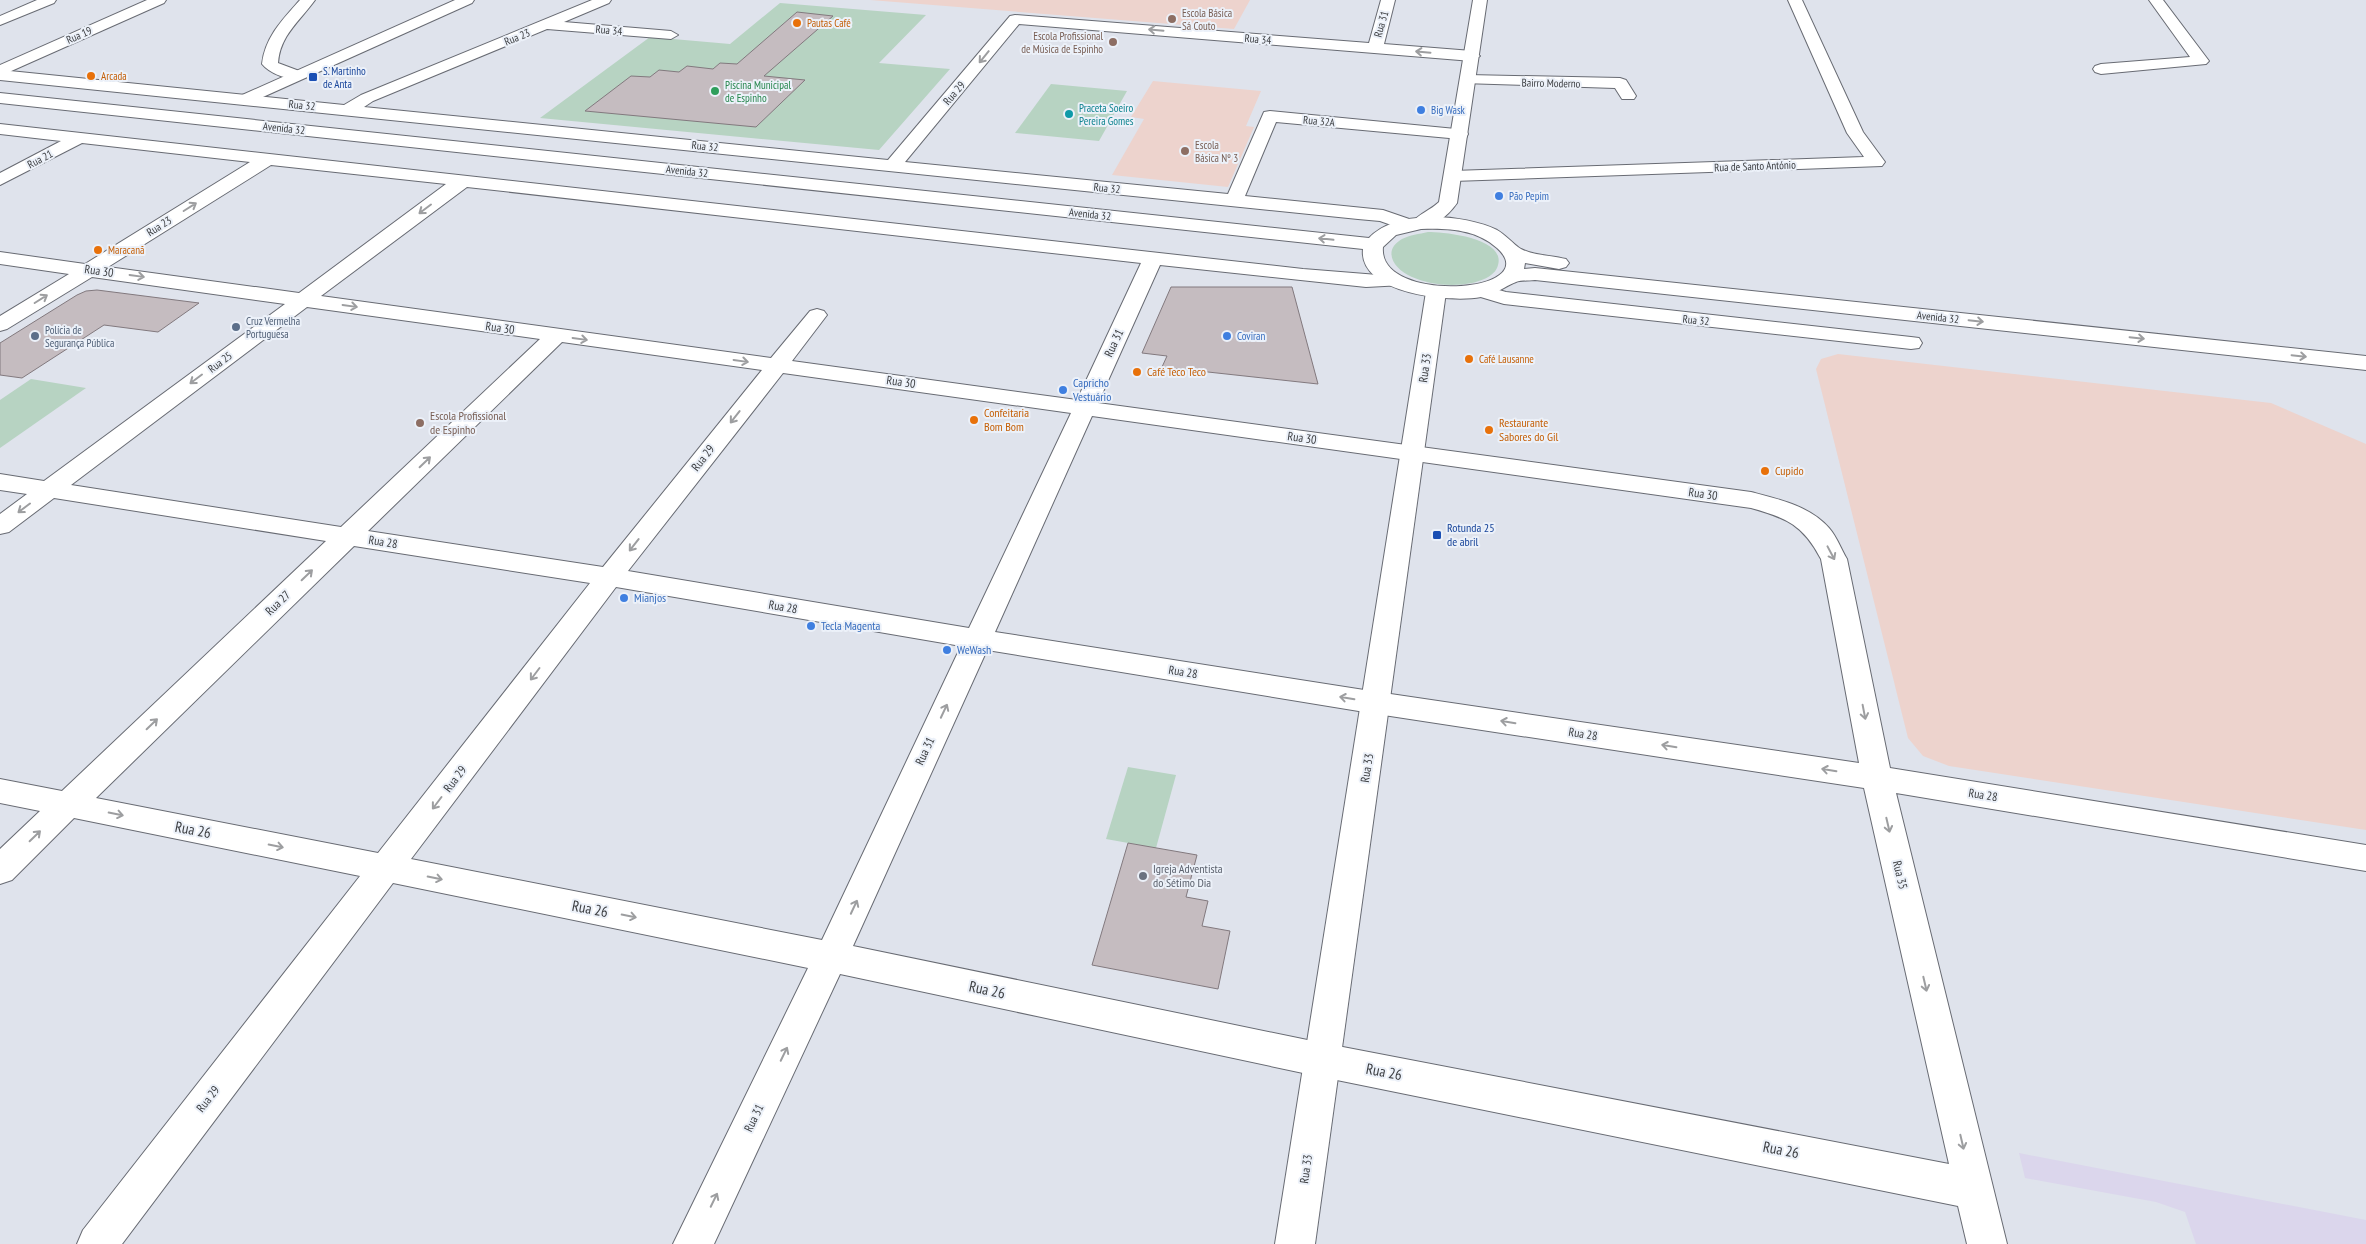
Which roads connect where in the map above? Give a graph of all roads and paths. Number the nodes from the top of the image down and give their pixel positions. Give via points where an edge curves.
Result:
1 (49, 0) edge
2 (158, 0) edge
3 (308, 0) edge
4 (467, 0) edge
5 (604, 0) edge
6 (1388, 0) edge
7 (1480, 0) edge
8 (1796, 0) edge
9 (2156, 0) edge
10 (1015, 19) joint
11 (0, 21) edge
12 (546, 25) junction
13 (671, 35) dead end
14 (1375, 48) junction
15 (1472, 56) junction
16 (2101, 70) dead end
17 (0, 71) edge
18 (0, 75) edge
19 (296, 75) junction
20 (1468, 80) junction
21 (1628, 96) dead end
22 (0, 98) edge
23 (246, 99) junction
24 (0, 108) edge
25 (348, 110) junction
26 (0, 129) edge
27 (1460, 134) junction
28 (79, 138) junction
29 (268, 159) junction
30 (892, 166) junction
31 (1453, 176) junction
32 (0, 180) edge
33 (464, 180) junction
34 (1234, 201) junction
35 (1448, 203) junction
36 (1414, 224) junction
37 (1477, 229) junction
38 (1373, 250) junction
39 (1512, 252) junction
40 (1154, 257) junction
41 (0, 258) edge
42 (89, 270) junction
43 (1510, 277) junction
44 (1396, 281) junction
45 (1481, 291) junction
46 (1436, 292) junction
47 (303, 300) junction
48 (817, 315) dead end
49 (0, 325) edge
50 (556, 336) junction
51 (1912, 343) dead end
52 (2366, 348) edge
53 (2366, 363) edge
54 (776, 365) junction
55 (1084, 407) junction
56 (1413, 453) junction
57 (0, 482) edge
58 (48, 490) junction
59 (1799, 517) joint
60 (0, 526) edge
61 (347, 536) junction
62 (609, 577) junction
63 (977, 639) junction
64 (1377, 703) junction
65 (1877, 778) junction
66 (0, 791) edge
67 (68, 805) junction
68 (2366, 858) edge
69 (387, 868) junction
70 (0, 870) edge
71 (831, 957) junction
72 (1322, 1060) junction
73 (1974, 1189) junction
74 (96, 1244) edge
75 (693, 1244) edge
76 (1295, 1244) edge
77 (1988, 1244) edge

1 - 11 street
2 - 17 street, Rua 19
3 - 19 street via 276,37 270,57 270,64 276,69
4 - 19 street
5 - 12 street, Rua 23
6 - 14 street, Rua 31
7 - 15 street
8 - 31 street, Rua de Santo António via 1856,133 1876,162
9 - 16 street via 2201,61
14 -> 10 street, Rua 34
10 -> 30 street, Rua 29
12 - 13 street, Rua 34
12 - 25 street, Rua 23 via 367,98
15 -> 14 street, Rua 34
15 - 20 street
18 - 23 street, Rua 32
19 - 23 street
20 - 21 street, Bairro Moderno via 1620,83
20 - 27 street
38 -> 22 street, Avenida 32
23 - 25 street, Rua 32
24 - 38 street, Avenida 32
25 - 30 street, Rua 32
26 - 28 street
27 - 31 street
27 - 34 street, Rua 32A via 1270,116
28 - 29 street
28 - 32 street, Rua 21
29 - 33 street
42 -> 29 street, Rua 23
30 - 34 street, Rua 32
31 - 35 street
33 - 40 street
33 -> 47 street, Rua 25
34 - 36 street, Rua 32 via 1383,216
35 - 36 street via 1438,214
35 - 37 street
36 - 37 street via 1447,223
36 - 38 street via 1387,233
37 - 39 street via 1504,243
38 - 44 street via 1380,270
39 - 43 street via 1516,260
39 - 52 street, Avenida 32 via 1536,260
40 - 44 street via 1366,281
40 - 55 street, Rua 31
41 - 42 street, Rua 30
42 -> 47 street, Rua 30
49 -> 42 street, Rua 23
43 - 45 street
43 -> 53 street, Avenida 32 via 1535,274
44 - 46 street
45 - 46 street
45 - 51 street, Rua 32 via 1504,298
46 - 56 street, Rua 33
47 -> 50 street, Rua 30
47 -> 58 street, Rua 25
48 - 54 street, Rua 29
50 -> 54 street, Rua 30
61 -> 50 street, Rua 27
54 - 55 street, Rua 30
54 -> 62 street, Rua 29
55 - 56 street, Rua 30
55 - 63 street, Rua 31
56 - 59 street, Rua 30 via 1752,500
56 - 64 street, Rua 33
57 - 58 street, Rua 28
58 -> 60 street, Rua 25
58 - 61 street, Rua 28
59 -> 65 street, Rua 35 via 1820,534 1834,559
61 - 62 street, Rua 28
67 -> 61 street, Rua 27
62 - 63 street, Rua 28
62 -> 69 street, Rua 29
64 -> 63 street, Rua 28
71 -> 63 street, Rua 31
65 -> 64 street, Rua 28
64 - 72 street, Rua 33
65 - 68 street, Rua 28
65 -> 73 street, Rua 35
66 - 67 street, Rua 26
67 -> 69 street, Rua 26
70 -> 67 street, Rua 27
69 -> 71 street, Rua 26
69 - 74 street, Rua 29
71 - 72 street, Rua 26
75 -> 71 street, Rua 31
72 - 73 street, Rua 26
72 - 76 street, Rua 33
73 - 77 street, Rua 35

